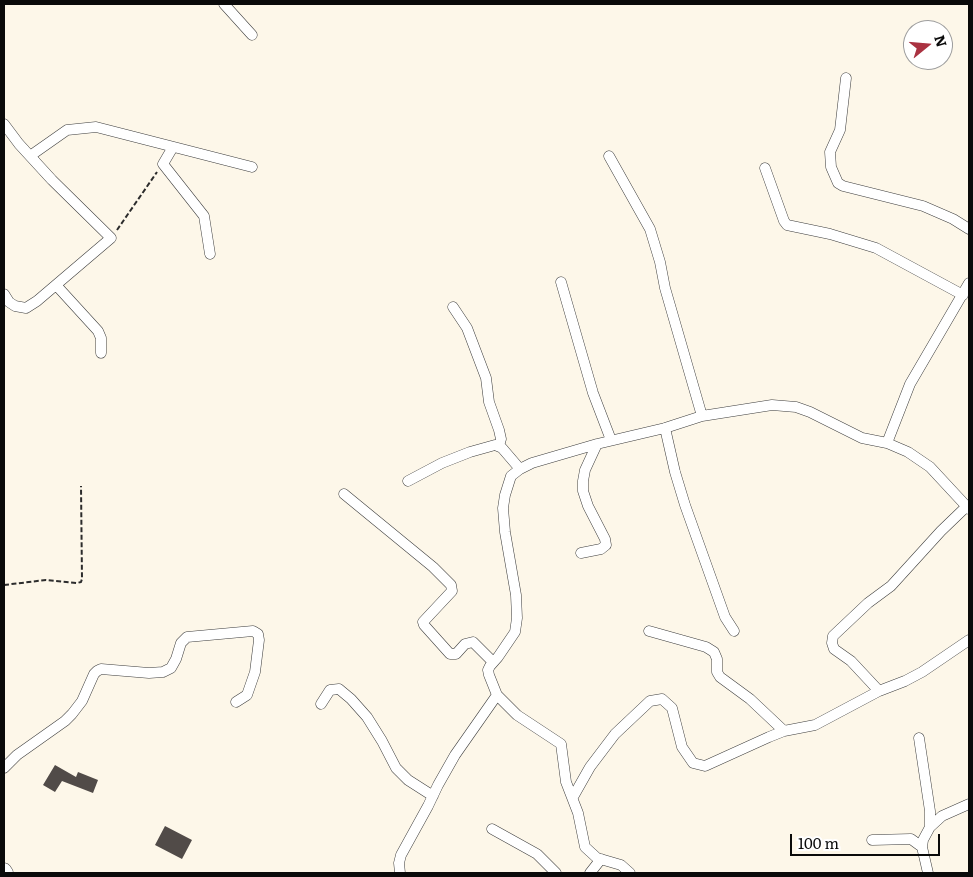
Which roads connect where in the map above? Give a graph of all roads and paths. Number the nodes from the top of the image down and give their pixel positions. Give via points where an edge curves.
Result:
1 (229, 5) edge
2 (252, 35) dead end
3 (846, 78) dead end
4 (4, 124) edge
5 (174, 147) junction
6 (30, 156) junction
7 (610, 156) dead end
8 (163, 164) junction
9 (252, 167) dead end
10 (765, 168) dead end
11 (969, 229) edge
12 (111, 238) junction
13 (210, 254) dead end
14 (561, 282) dead end
15 (969, 283) edge
16 (56, 285) junction
17 (4, 294) edge
18 (963, 294) junction
19 (453, 307) dead end
20 (101, 353) dead end
21 (702, 416) junction
22 (665, 428) junction
23 (611, 440) junction
24 (887, 443) junction
25 (597, 444) junction
26 (499, 446) junction
27 (520, 469) junction
28 (408, 482) dead end
29 (81, 486) dead end
30 (344, 494) dead end
31 (968, 508) edge
32 (581, 553) dead end
33 (4, 586) edge
34 (648, 631) dead end
35 (734, 631) dead end
36 (969, 640) edge
37 (493, 662) junction
38 (879, 691) junction
39 (497, 695) junction
40 (236, 702) dead end
41 (321, 704) dead end
42 (784, 732) junction
43 (919, 738) dead end
44 (4, 768) edge
45 (433, 796) junction
46 (573, 797) junction
47 (969, 804) edge
48 (930, 827) junction
49 (492, 830) dead end
50 (872, 840) dead end
51 (922, 847) junction
52 (601, 859) junction
53 (4, 870) edge
54 (6, 873) edge
55 (400, 873) edge
56 (556, 873) edge
57 (590, 873) edge
58 (630, 873) edge
59 (928, 873) edge

1 - 2 street
3 - 11 street via 840,130 830,152 831,167 838,183 923,206
4 - 6 street
5 - 6 street via 96,127 67,130
5 - 8 street
5 - 9 street
6 - 12 street
7 - 21 street via 650,229
8 - 12 path
8 - 13 street via 204,216
10 - 18 street via 788,225 876,248
12 - 16 street
14 - 23 street via 593,393
15 - 18 street
16 - 17 street via 26,308 15,306
16 - 20 street via 98,331
18 - 24 street via 910,384
19 - 26 street via 467,328 486,378 488,402 501,439
21 - 22 street
21 - 24 street via 772,405 796,407 862,438
22 - 23 street
22 - 35 street via 685,505 725,616
23 - 25 street
24 - 31 street via 930,467
25 - 27 street
25 - 32 street via 582,481 588,506 606,542 602,549
26 - 27 street
26 - 28 street via 463,454
27 - 37 street via 507,483 504,508 517,618 515,632
29 - 33 path via 81,582 46,580
30 - 37 street via 451,585 452,591 423,622 424,625 450,654 456,654 465,644 473,642
31 - 38 street via 941,531 902,576 833,636 834,649 851,661
34 - 42 street via 714,652 720,677 750,698
36 - 38 street via 922,672
37 - 39 street via 489,675
38 - 42 street via 815,725
39 - 45 street via 455,755
39 - 46 street via 517,715 560,744 566,782
40 - 44 street via 247,695 255,672 258,634 253,631 187,637 181,642 171,668 163,672 97,671 72,714
41 - 45 street via 330,690 339,689 367,717 396,768
42 - 46 street via 705,766 693,763 682,747 672,708 662,699 650,701 615,734
43 - 48 street
45 - 55 street via 401,855
46 - 52 street via 585,847
47 - 48 street via 942,816
48 - 51 street
49 - 56 street via 537,854
50 - 51 street via 911,839
51 - 59 street
52 - 57 street
52 - 58 street via 621,865
53 - 54 street

